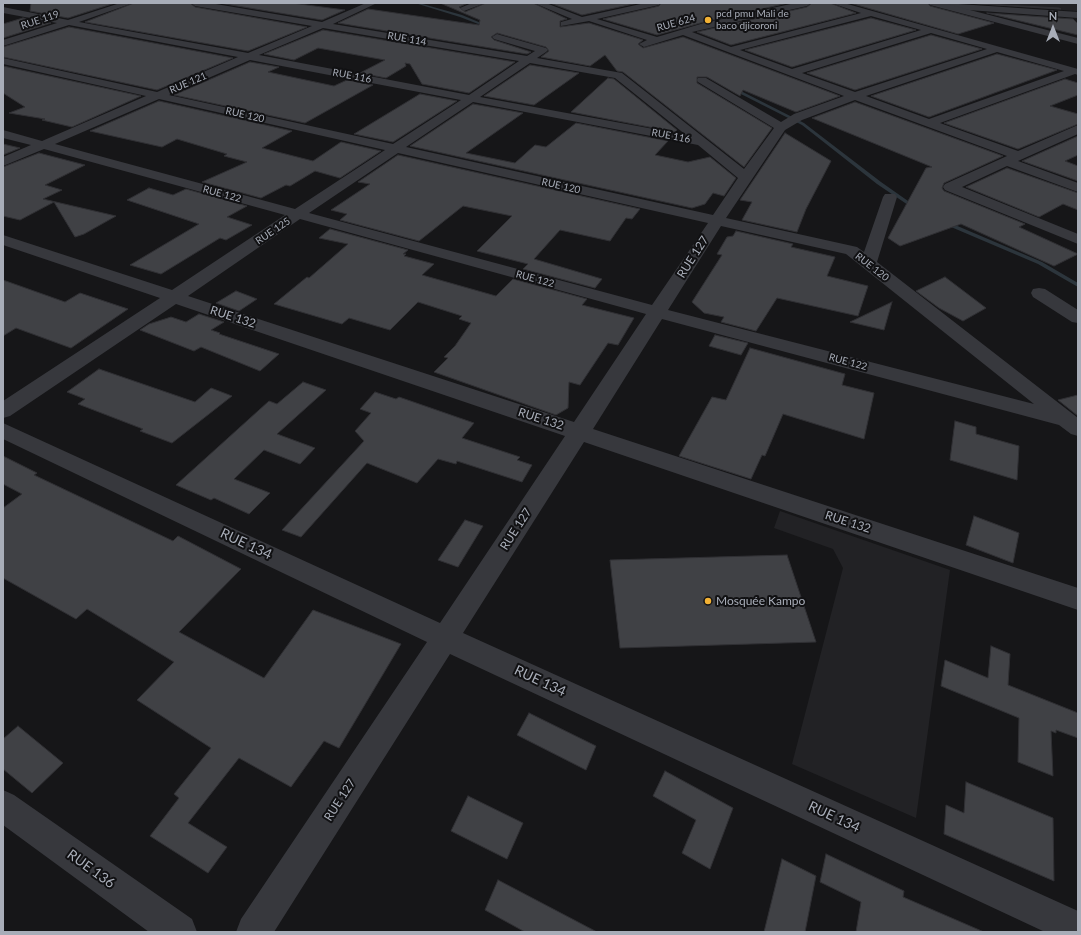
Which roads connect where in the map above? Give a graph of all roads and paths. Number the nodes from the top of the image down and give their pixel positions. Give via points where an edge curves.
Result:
1 (129, 3) edge
2 (195, 3) edge
3 (373, 3) edge
4 (482, 3) edge
5 (541, 3) edge
6 (656, 3) edge
7 (807, 3) edge
8 (835, 3) edge
9 (933, 3) edge
10 (30, 5) dead end
11 (944, 6) junction
12 (464, 8) dead end
13 (6, 11) edge
14 (872, 13) junction
15 (1078, 16) edge
16 (579, 19) junction
17 (593, 21) dead end
18 (68, 22) junction
19 (564, 24) dead end
20 (322, 25) junction
21 (931, 30) junction
22 (685, 33) junction
23 (496, 37) dead end
24 (657, 40) junction
25 (1078, 41) edge
26 (3, 43) edge
27 (644, 44) dead end
28 (997, 49) junction
29 (729, 50) junction
30 (248, 56) junction
31 (529, 60) junction
32 (3, 61) edge
33 (1076, 72) edge
34 (790, 73) junction
35 (702, 80) dead end
36 (158, 95) junction
37 (854, 96) junction
38 (471, 98) junction
39 (788, 122) junction
40 (929, 123) junction
41 (1078, 129) edge
42 (3, 134) edge
43 (1061, 137) junction
44 (701, 142) junction
45 (1078, 143) edge
46 (43, 145) junction
47 (396, 149) junction
48 (1012, 159) junction
49 (3, 162) edge
50 (745, 177) junction
51 (1078, 188) edge
52 (890, 197) dead end
53 (298, 214) junction
54 (717, 220) junction
55 (1078, 239) edge
56 (3, 240) edge
57 (868, 264) junction
58 (1039, 293) dead end
59 (174, 297) junction
60 (657, 312) junction
61 (1078, 318) edge
62 (3, 411) edge
63 (1073, 425) edge
64 (3, 430) edge
65 (579, 432) junction
66 (1078, 599) edge
67 (445, 638) junction
68 (3, 806) edge
69 (1078, 929) edge
70 (178, 932) edge
71 (254, 932) edge

1 - 18 street, RUE 119
2 - 20 street, RUE 114
3 - 20 street, RUE 121
4 - 12 street
5 - 16 street
6 - 16 street
7 - 22 street, RUE 624 via 704,26
8 - 14 street
9 - 11 street
10 - 13 street
11 - 15 street
11 - 25 street
13 - 18 street, RUE 116
14 - 21 street
14 - 29 street
16 - 19 street
17 - 24 street
18 - 26 street, RUE 119
18 - 30 street, RUE 116
20 - 30 street, RUE 121
20 - 31 street, RUE 114
21 - 28 street
21 - 34 street
22 - 24 street, RUE 624
22 - 29 street
23 - 31 street, RUE 125 via 543,50
24 - 27 street, RUE 624
28 - 33 street
28 - 37 street
29 - 34 street
30 - 36 street, RUE 121
30 - 38 street, RUE 116
31 - 38 street, RUE 125
31 - 44 street, RUE 114 via 618,75
32 - 36 street, RUE 120
33 - 40 street
34 - 37 street
35 - 39 street
36 - 46 street, RUE 121
36 - 47 street, RUE 120
37 - 39 street
37 - 40 street
38 - 44 street, RUE 116
38 - 47 street, RUE 125
39 - 50 street, RUE 127
40 - 48 street
41 - 43 street
42 - 46 street, RUE 122
43 - 45 street
43 - 48 street
44 - 50 street
46 - 49 street, RUE 121
46 - 53 street, RUE 122
47 - 53 street, RUE 125
47 - 54 street, RUE 120
48 - 51 street
48 - 55 street via 950,187
50 - 54 street, RUE 127
52 - 57 street
53 - 59 street, RUE 125
53 - 60 street, RUE 122
54 - 57 street, RUE 120 via 851,250
54 - 60 street, RUE 127
56 - 59 street, RUE 132
57 - 63 street, RUE 120
58 - 61 street
59 - 62 street, RUE 125
59 - 65 street, RUE 132
60 - 63 street, RUE 122
60 - 65 street, RUE 127
64 - 67 street, RUE 134
65 - 66 street, RUE 132
65 - 67 street, RUE 127
67 - 69 street, RUE 134
67 - 71 street, RUE 127
68 - 70 street, RUE 136

